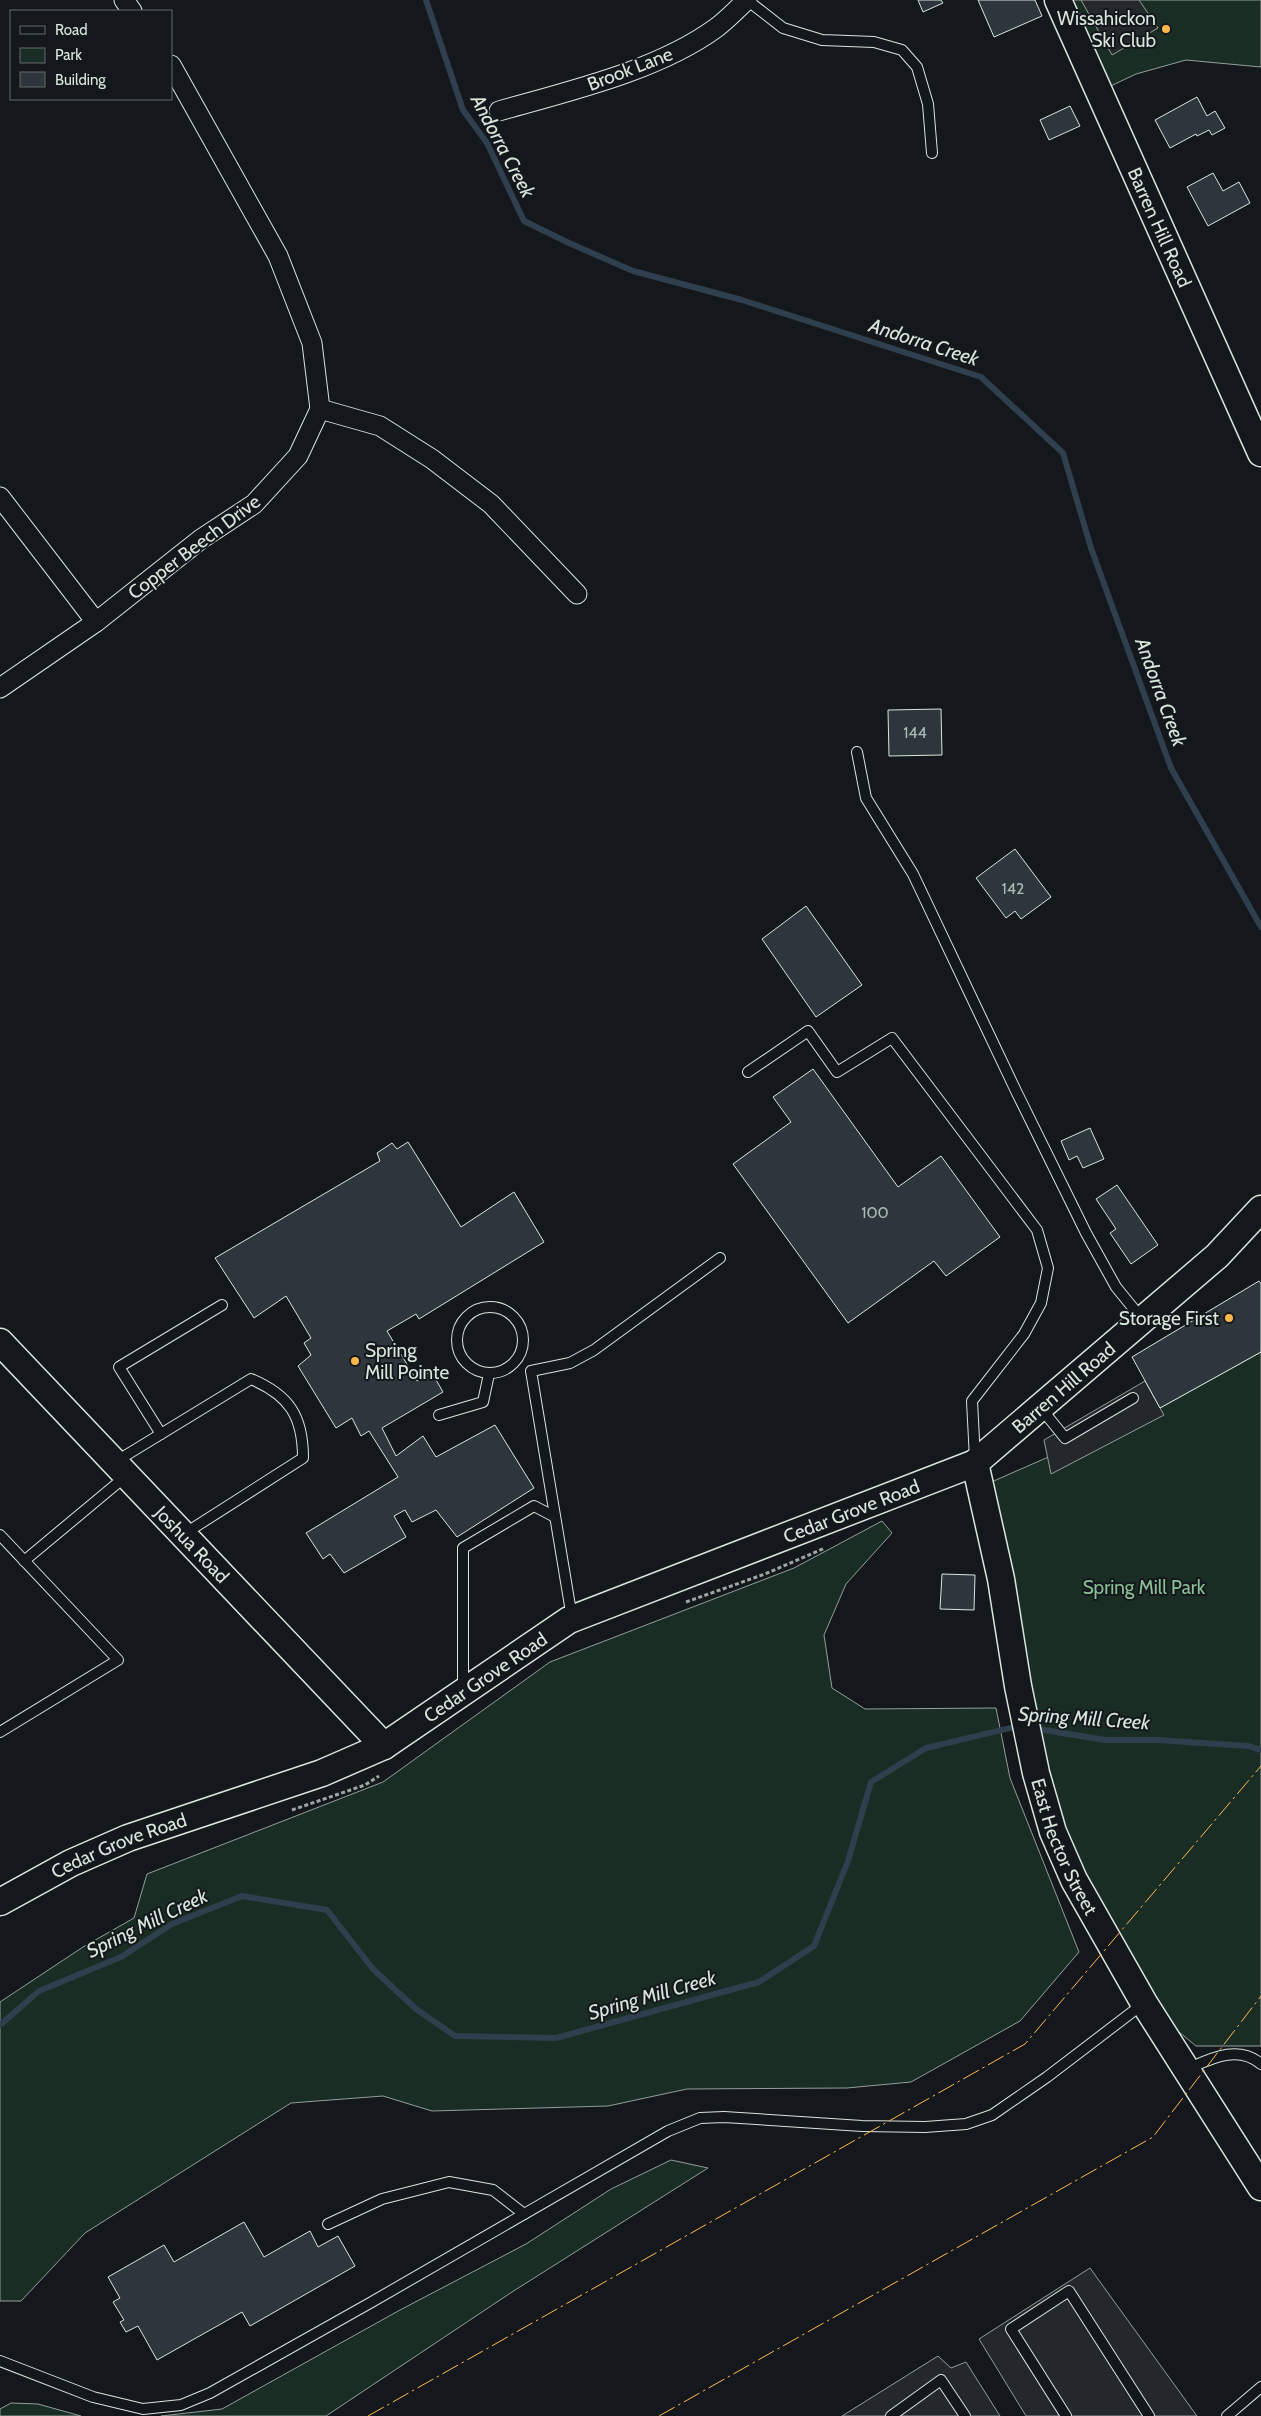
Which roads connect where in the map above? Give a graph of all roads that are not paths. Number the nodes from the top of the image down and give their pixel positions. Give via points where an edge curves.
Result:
1 (747, 0) edge
2 (1058, 0) edge
3 (172, 67) edge
4 (500, 111) dead end
5 (932, 153) dead end
6 (320, 409) junction
7 (1261, 453) edge
8 (0, 497) edge
9 (577, 594) dead end
10 (96, 622) junction
11 (0, 688) edge
12 (857, 752) dead end
13 (748, 1072) dead end
14 (1261, 1209) edge
15 (720, 1258) dead end
16 (222, 1305) dead end
17 (1142, 1319) junction
18 (0, 1342) edge
19 (517, 1361) junction
20 (531, 1371) junction
21 (489, 1374) junction
22 (1133, 1398) dead end
23 (1040, 1406) junction
24 (439, 1415) dead end
25 (160, 1434) junction
26 (975, 1463) junction
27 (121, 1469) junction
28 (556, 1518) junction
29 (0, 1535) edge
30 (184, 1535) junction
31 (4, 1546) edge
32 (24, 1561) junction
33 (572, 1618) junction
34 (463, 1692) junction
35 (0, 1732) edge
36 (384, 1746) junction
37 (0, 1902) edge
38 (1144, 2003) junction
39 (1261, 2064) edge
40 (1186, 2069) junction
41 (1261, 2186) edge
42 (524, 2214) junction
43 (328, 2224) dead end
44 (0, 2362) edge
45 (1261, 2387) edge
46 (891, 2416) edge
47 (965, 2416) edge
48 (1066, 2416) edge
49 (1149, 2416) edge
50 (1228, 2416) edge

1 - 4 street, Brook Lane via 716,28 676,53 591,85
1 - 5 lane via 783,28 822,40 874,42 902,50 917,67 928,104
2 - 7 main road, Barren Hill Road
3 - 6 street via 278,256 312,344
6 - 9 street via 380,426 432,459 492,504
6 - 10 street, Copper Beech Drive via 298,456 254,504 201,539
8 - 10 street
10 - 11 street, Copper Beech Drive
12 - 17 lane via 866,798 913,874 1090,1240 1116,1287
13 - 26 lane via 808,1031 837,1072 892,1038 1037,1230 1048,1268 1041,1303 1024,1334 972,1401
14 - 17 main road, Barren Hill Road via 1217,1256
15 - 20 lane via 594,1350 570,1363
16 - 25 lane via 119,1368
17 - 23 main road, Barren Hill Road
18 - 27 main road, Joshua Road
19 - 20 lane
19 - 21 lane via 509,1368
19 - 21 lane via 524,1341 518,1321 506,1311 491,1306 471,1312 458,1328 458,1349 469,1367
20 - 28 lane
21 - 24 lane via 483,1402
22 - 23 lane via 1065,1438
23 - 26 main road, Barren Hill Road
25 - 27 lane
25 - 30 lane via 251,1379 270,1387 286,1400 303,1437 302,1458
26 - 33 main road, Cedar Grove Road
26 - 38 main road, East Hector Street via 1001,1579 1036,1773 1053,1832 1074,1880
27 - 30 main road, Joshua Road
27 - 32 lane
28 - 33 lane
28 - 34 lane via 534,1506 463,1548
29 - 31 lane
30 - 36 main road, Joshua Road
31 - 32 lane
32 - 35 lane via 118,1660
33 - 34 main road, Cedar Grove Road
34 - 36 main road, Cedar Grove Road
36 - 37 main road, Cedar Grove Road via 322,1773 128,1838 71,1863
38 - 40 main road, East Hector Street
38 - 42 lane via 992,2115 966,2124 899,2127 700,2118 668,2130
39 - 40 lane via 1236,2054 1221,2055
40 - 41 main road, East Hector Street
42 - 43 lane via 493,2190 449,2182 382,2199
42 - 44 lane via 210,2393 181,2405 143,2409 102,2399
45 - 50 lane
46 - 47 lane via 941,2380
48 - 49 lane via 1011,2328 1069,2291

